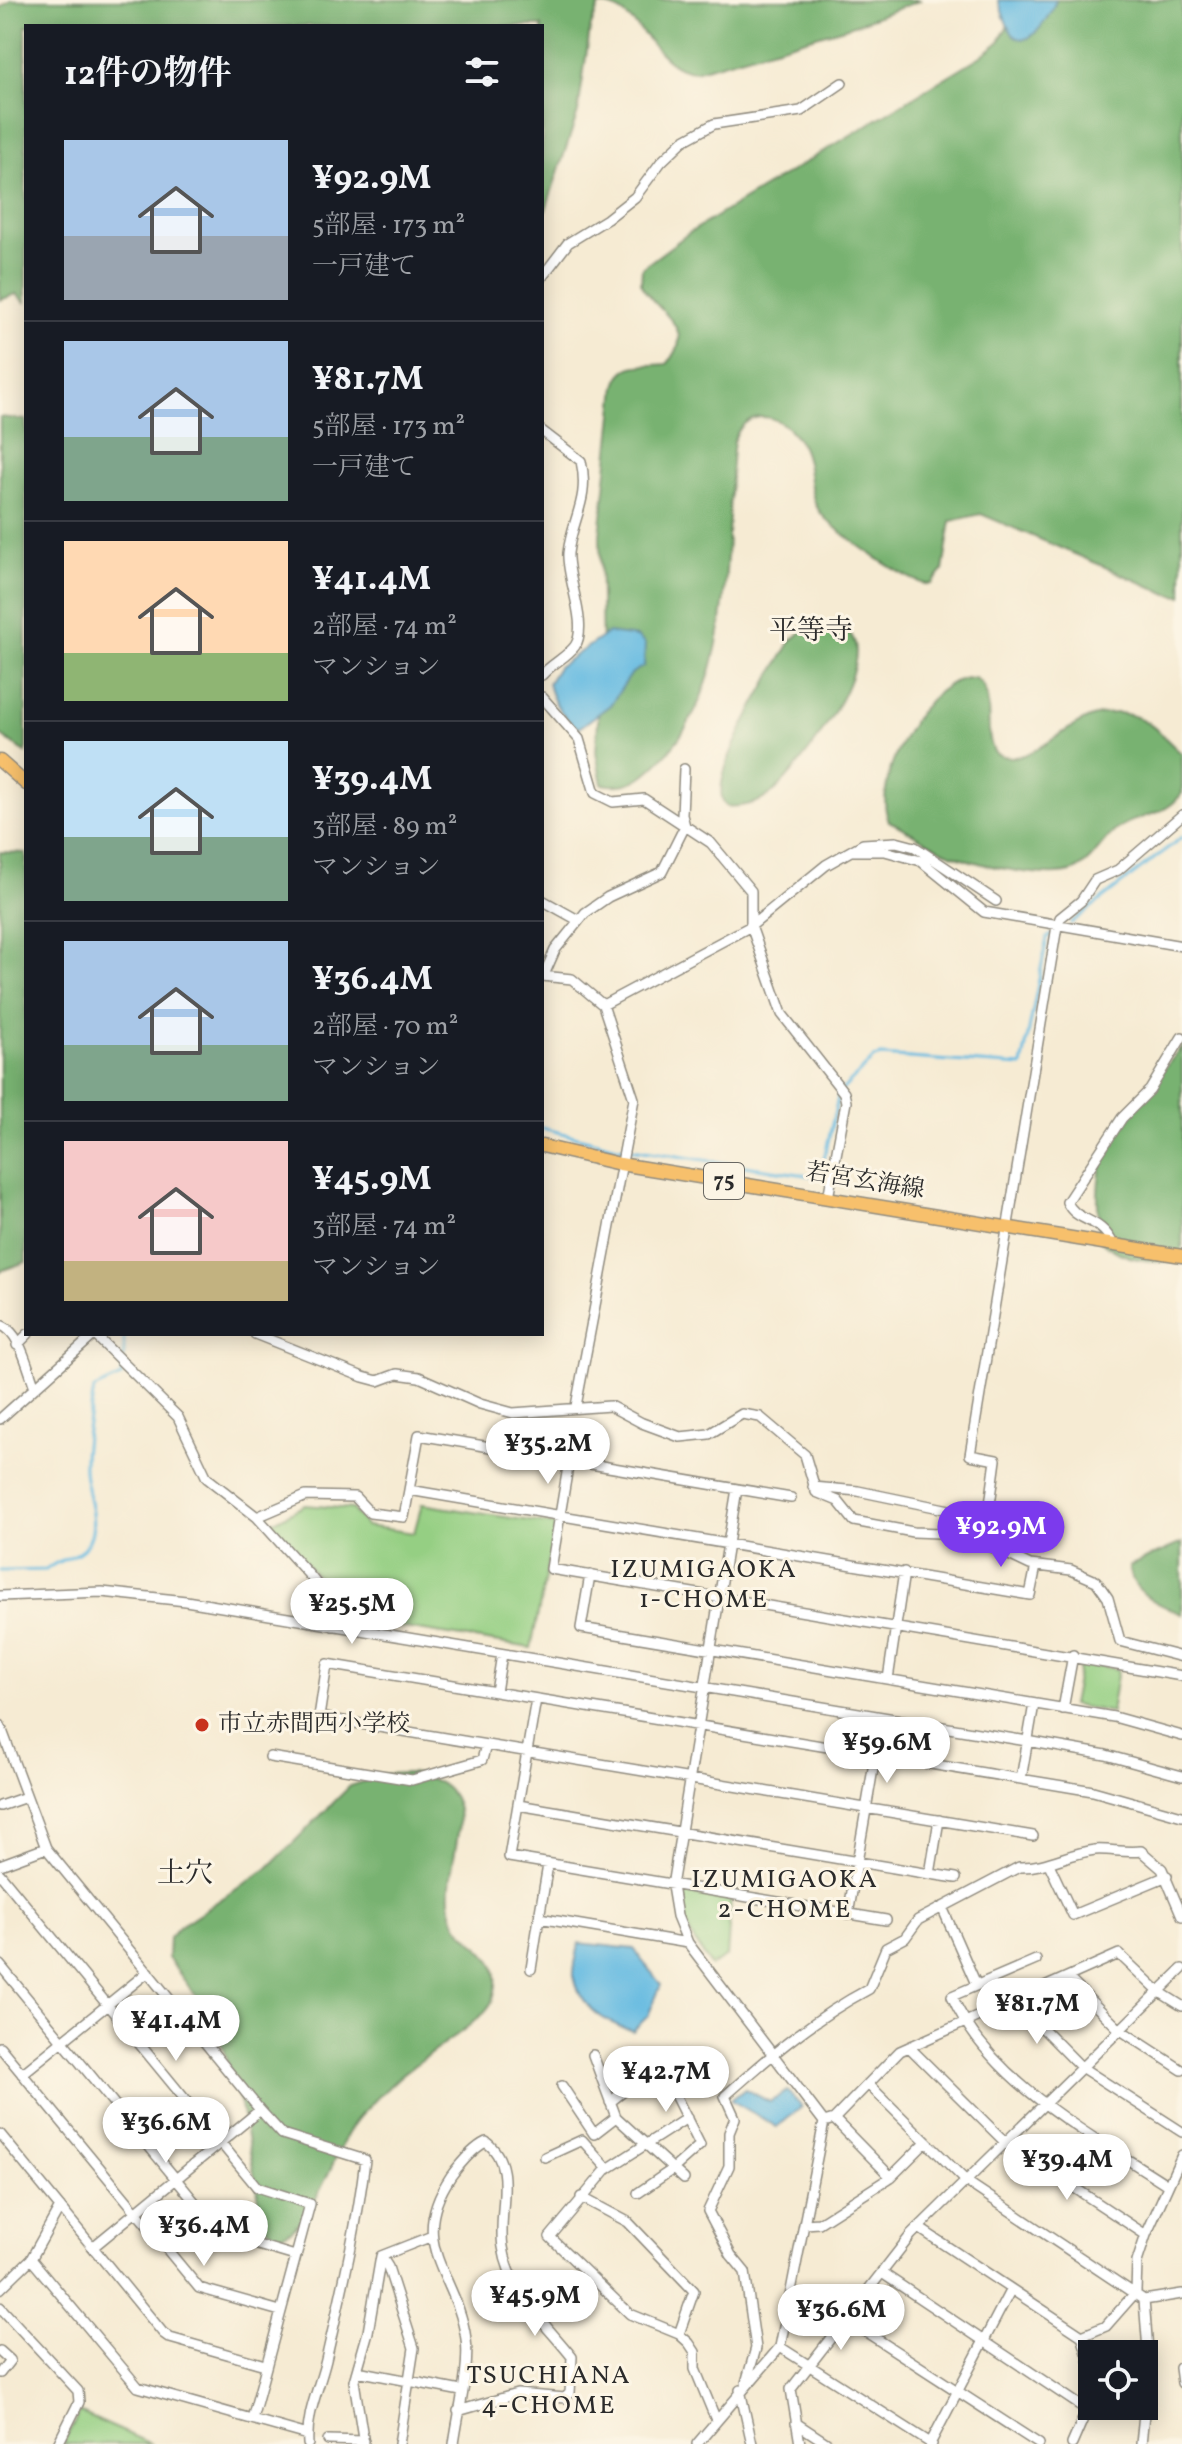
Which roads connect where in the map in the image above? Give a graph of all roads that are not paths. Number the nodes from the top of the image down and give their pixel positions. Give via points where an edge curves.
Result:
1 (842, 83) dead end
2 (544, 274) edge
3 (544, 433) edge
4 (544, 673) edge
5 (544, 699) edge
6 (0, 761) edge
7 (684, 769) dead end
8 (24, 782) edge
9 (1182, 815) edge
10 (685, 826) junction
11 (845, 851) junction
12 (544, 901) edge
13 (996, 901) dead end
14 (578, 920) junction
15 (751, 926) junction
16 (1057, 926) junction
17 (1182, 946) edge
18 (544, 974) edge
19 (544, 976) edge
20 (603, 1005) junction
21 (1182, 1037) edge
22 (544, 1146) edge
23 (620, 1164) junction
24 (828, 1198) junction
25 (1008, 1227) junction
26 (1113, 1244) junction
27 (1182, 1256) edge
28 (0, 1325) edge
29 (26, 1336) edge
30 (93, 1336) edge
31 (97, 1336) edge
32 (260, 1336) edge
33 (17, 1345) junction
34 (35, 1387) junction
35 (576, 1406) junction
36 (0, 1419) edge
37 (569, 1461) junction
38 (813, 1487) junction
39 (737, 1489) junction
40 (409, 1490) junction
41 (791, 1498) dead end
42 (560, 1516) junction
43 (257, 1517) junction
44 (728, 1543) junction
45 (1036, 1566) junction
46 (904, 1572) junction
47 (590, 1575) junction
48 (0, 1596) edge
49 (719, 1597) junction
50 (333, 1626) junction
51 (896, 1627) junction
52 (710, 1650) junction
53 (502, 1654) junction
54 (1073, 1655) junction
55 (1182, 1657) edge
56 (1182, 1676) edge
57 (888, 1679) junction
58 (704, 1688) junction
59 (496, 1692) junction
60 (536, 1699) junction
61 (1034, 1704) junction
62 (1063, 1709) junction
63 (0, 1725) edge
64 (697, 1726) junction
65 (1182, 1736) edge
66 (1027, 1741) junction
67 (486, 1745) junction
68 (4, 1748) edge
69 (527, 1752) junction
70 (270, 1757) dead end
71 (875, 1757) junction
72 (1182, 1776) edge
73 (689, 1779) junction
74 (1021, 1779) junction
75 (26, 1797) junction
76 (518, 1805) junction
77 (0, 1806) edge
78 (865, 1808) junction
79 (1182, 1816) edge
80 (939, 1820) junction
81 (680, 1832) junction
82 (1033, 1836) dead end
83 (46, 1848) junction
84 (857, 1861) junction
85 (1049, 1864) junction
86 (0, 1865) edge
87 (548, 1865) junction
88 (0, 1874) edge
89 (930, 1874) junction
90 (1167, 1876) junction
91 (956, 1878) dead end
92 (672, 1886) junction
93 (942, 1907) junction
94 (848, 1915) junction
95 (1182, 1916) edge
96 (539, 1918) junction
97 (886, 1920) dead end
98 (688, 1943) junction
99 (1036, 1960) dead end
100 (0, 1965) edge
101 (531, 1969) dead end
102 (1182, 1969) edge
103 (148, 1972) junction
104 (1068, 1978) junction
105 (976, 1984) junction
106 (1158, 1991) junction
107 (1016, 2001) junction
108 (107, 2005) junction
109 (1182, 2006) edge
110 (964, 2024) junction
111 (1119, 2029) junction
112 (63, 2040) junction
113 (0, 2047) edge
114 (909, 2047) junction
115 (772, 2054) junction
116 (593, 2055) dead end
117 (1081, 2067) junction
118 (1182, 2070) edge
119 (22, 2074) junction
120 (868, 2084) junction
121 (562, 2086) dead end
122 (610, 2102) junction
123 (1043, 2104) junction
124 (260, 2110) junction
125 (616, 2117) junction
126 (687, 2118) junction
127 (829, 2120) junction
128 (1182, 2132) edge
129 (0, 2134) edge
130 (220, 2142) junction
131 (926, 2142) junction
132 (1005, 2142) junction
133 (646, 2145) junction
134 (1182, 2155) edge
135 (545, 2157) dead end
136 (608, 2169) junction
137 (673, 2169) junction
138 (891, 2177) junction
139 (177, 2178) junction
140 (684, 2179) dead end
141 (967, 2182) junction
142 (1166, 2184) junction
143 (638, 2193) dead end
144 (581, 2197) junction
145 (60, 2207) junction
146 (136, 2212) junction
147 (805, 2224) junction
148 (919, 2228) junction
149 (1146, 2235) junction
150 (432, 2236) junction
151 (93, 2247) junction
152 (295, 2256) junction
153 (381, 2256) junction
154 (31, 2259) junction
155 (882, 2273) junction
156 (0, 2289) edge
157 (1011, 2289) junction
158 (1182, 2294) edge
159 (1140, 2296) junction
160 (0, 2307) edge
161 (280, 2311) junction
162 (846, 2319) junction
163 (679, 2334) junction
164 (1082, 2336) junction
165 (1083, 2340) edge
166 (984, 2341) junction
167 (780, 2347) junction
168 (0, 2351) edge
169 (810, 2364) junction
170 (265, 2365) junction
171 (1180, 2368) dead end
172 (357, 2371) junction
173 (0, 2373) edge
174 (409, 2381) junction
175 (1182, 2383) edge
176 (743, 2387) junction
177 (461, 2391) junction
178 (957, 2391) junction
179 (1078, 2404) edge
180 (458, 2411) junction
181 (252, 2419) junction
182 (716, 2420) junction
183 (1083, 2420) edge
184 (796, 2423) junction
185 (308, 2440) edge
186 (328, 2440) dead end
187 (364, 2443) edge
188 (58, 2444) edge
189 (399, 2444) edge
190 (454, 2444) edge
191 (697, 2444) edge
192 (752, 2444) edge
193 (800, 2444) edge
194 (828, 2444) edge
195 (931, 2444) edge
196 (1039, 2444) edge
197 (1072, 2444) edge
198 (1141, 2444) edge

1 - 2 street via 801,111 714,124 683,141 635,197 568,243
3 - 4 street via 581,461 584,475 584,503 568,554 579,627 575,646
5 - 10 street via 579,739 595,793 613,802 644,799
6 - 8 main road
7 - 10 street
9 - 16 street via 1118,870 1095,880
10 - 14 street via 662,872 608,897
10 - 15 street via 711,843 751,891
11 - 13 street via 881,842 915,847
11 - 15 street
11 - 16 street via 905,855 921,861 984,912
12 - 14 street
14 - 18 street
15 - 20 street
15 - 24 street via 782,1014 844,1093
16 - 17 street
16 - 25 street
19 - 20 street via 572,979
20 - 23 street via 634,1099
21 - 26 street via 1150,1090 1122,1118 1067,1202 1073,1213 1098,1223
22 - 23 main road, 若宮玄海線 / 75
23 - 24 main road, 若宮玄海線 / 75
23 - 35 street
24 - 25 main road, 若宮玄海線 / 75
25 - 26 main road, 若宮玄海線 / 75
25 - 38 street via 970,1455 996,1460 989,1512 964,1513
26 - 27 main road, 若宮玄海線 / 75
28 - 33 street via 12,1332
29 - 33 street
30 - 34 street
31 - 43 street via 178,1417 207,1478
32 - 35 street via 363,1377 419,1377 513,1413
33 - 34 street
34 - 36 street
35 - 38 street via 610,1406 680,1437 709,1434 742,1414 760,1417 805,1455
37 - 39 street
37 - 40 street via 419,1435
37 - 42 street
38 - 45 street via 838,1501 854,1521 913,1532 965,1534
39 - 41 street
39 - 44 street
40 - 42 street
40 - 43 street via 404,1517 370,1513 355,1497 306,1496
42 - 44 street
42 - 47 street via 551,1569
43 - 50 street via 325,1595
44 - 46 street
44 - 49 street
45 - 46 street via 1030,1595
45 - 55 street via 1071,1570 1096,1581 1108,1598 1120,1641
46 - 51 street
47 - 49 street
47 - 52 street via 581,1628
48 - 50 street via 130,1594
49 - 51 street
49 - 52 street
50 - 53 street
51 - 54 street
51 - 57 street
52 - 57 street
52 - 58 street
53 - 58 street
53 - 59 street
54 - 56 street
54 - 62 street
57 - 61 street
58 - 64 street
58 - 66 street
59 - 60 street
59 - 67 street via 327,1664 319,1717
60 - 64 street
60 - 69 street
61 - 62 street
61 - 66 street
62 - 65 street
63 - 68 street
64 - 71 street
64 - 73 street
66 - 72 street
66 - 74 street
67 - 69 street
67 - 70 street via 482,1760 412,1780
68 - 75 street
69 - 73 street
69 - 76 street
71 - 74 street
71 - 78 street
73 - 78 street
73 - 81 street
74 - 79 street via 1133,1800
75 - 77 street
75 - 83 street
76 - 81 street
76 - 87 street via 509,1857
78 - 80 street
78 - 84 street
80 - 82 street
80 - 89 street
81 - 84 street
81 - 92 street
83 - 86 street
83 - 103 street
84 - 89 street
84 - 94 street
85 - 90 street via 1096,1850 1141,1851
85 - 90 street via 1073,1915
85 - 93 street via 1019,1867
87 - 92 street
87 - 96 street
88 - 108 street
89 - 91 street
90 - 95 street
92 - 94 street
92 - 98 street
93 - 105 street
93 - 115 street via 886,1948 869,1989
94 - 97 street
96 - 98 street
96 - 101 street
98 - 115 street
99 - 105 street
100 - 112 street
102 - 106 street
103 - 108 street
103 - 124 street
104 - 106 street via 1119,1954
104 - 107 street
104 - 111 street
105 - 110 street via 952,1996
106 - 109 street
106 - 111 street
107 - 110 street
107 - 117 street
108 - 112 street
108 - 130 street
110 - 114 street
110 - 123 street
111 - 117 street
111 - 118 street
112 - 119 street
112 - 139 street
113 - 119 street
114 - 120 street
114 - 132 street
115 - 127 street
115 - 176 street via 725,2096 735,2118 729,2133 729,2166 708,2211 745,2272 756,2348
116 - 122 street
117 - 123 street
117 - 128 street
119 - 146 street
120 - 127 street
120 - 131 street
121 - 125 street via 594,2134
122 - 125 street
122 - 126 street via 647,2073 675,2095
123 - 132 street
123 - 142 street
124 - 130 street
124 - 185 street via 282,2134 365,2160 358,2220 309,2412
125 - 133 street
126 - 133 street
126 - 137 street via 700,2145
127 - 138 street
127 - 147 street
129 - 145 street
130 - 139 street
130 - 152 street via 257,2187 310,2204
131 - 138 street
131 - 141 street
132 - 141 street
132 - 149 street
133 - 136 street
133 - 137 street
134 - 142 street
135 - 136 street via 582,2140
136 - 144 street
137 - 140 street
137 - 143 street
138 - 147 street via 819,2223
139 - 146 street
139 - 152 street via 221,2234
141 - 148 street
141 - 159 street
142 - 149 street
144 - 163 street via 628,2222 694,2291
144 - 163 street via 550,2237 630,2314
145 - 151 street
145 - 154 street
146 - 151 street
146 - 161 street via 199,2288
147 - 167 street
148 - 155 street
148 - 157 street
149 - 159 street via 1137,2262
150 - 153 street
150 - 177 street via 467,2342
150 - 180 street via 437,2197 457,2168 486,2142 503,2164 507,2264 525,2302 572,2357 570,2393 565,2398 517,2394
151 - 170 street via 170,2338
152 - 161 street
153 - 172 street
153 - 174 street via 414,2348
154 - 156 street
154 - 181 street via 138,2387
155 - 162 street
155 - 166 street
157 - 164 street
157 - 166 street
158 - 159 street
159 - 164 street via 1106,2326
159 - 198 street via 1149,2363
160 - 188 street via 78,2391 79,2402
161 - 170 street
162 - 169 street
162 - 178 street
163 - 182 street via 695,2352 695,2369
164 - 165 street
166 - 178 street
166 - 179 street
167 - 169 street
167 - 176 street
168 - 173 street via 10,2360
169 - 184 street via 791,2389
169 - 195 street
170 - 181 street
171 - 175 street
172 - 174 street
172 - 187 street
174 - 177 street
174 - 189 street
176 - 182 street
176 - 192 street
177 - 180 street
178 - 195 street
178 - 196 street
180 - 190 street
181 - 185 street
182 - 191 street
183 - 197 street
184 - 193 street
184 - 194 street
186 - 187 street

